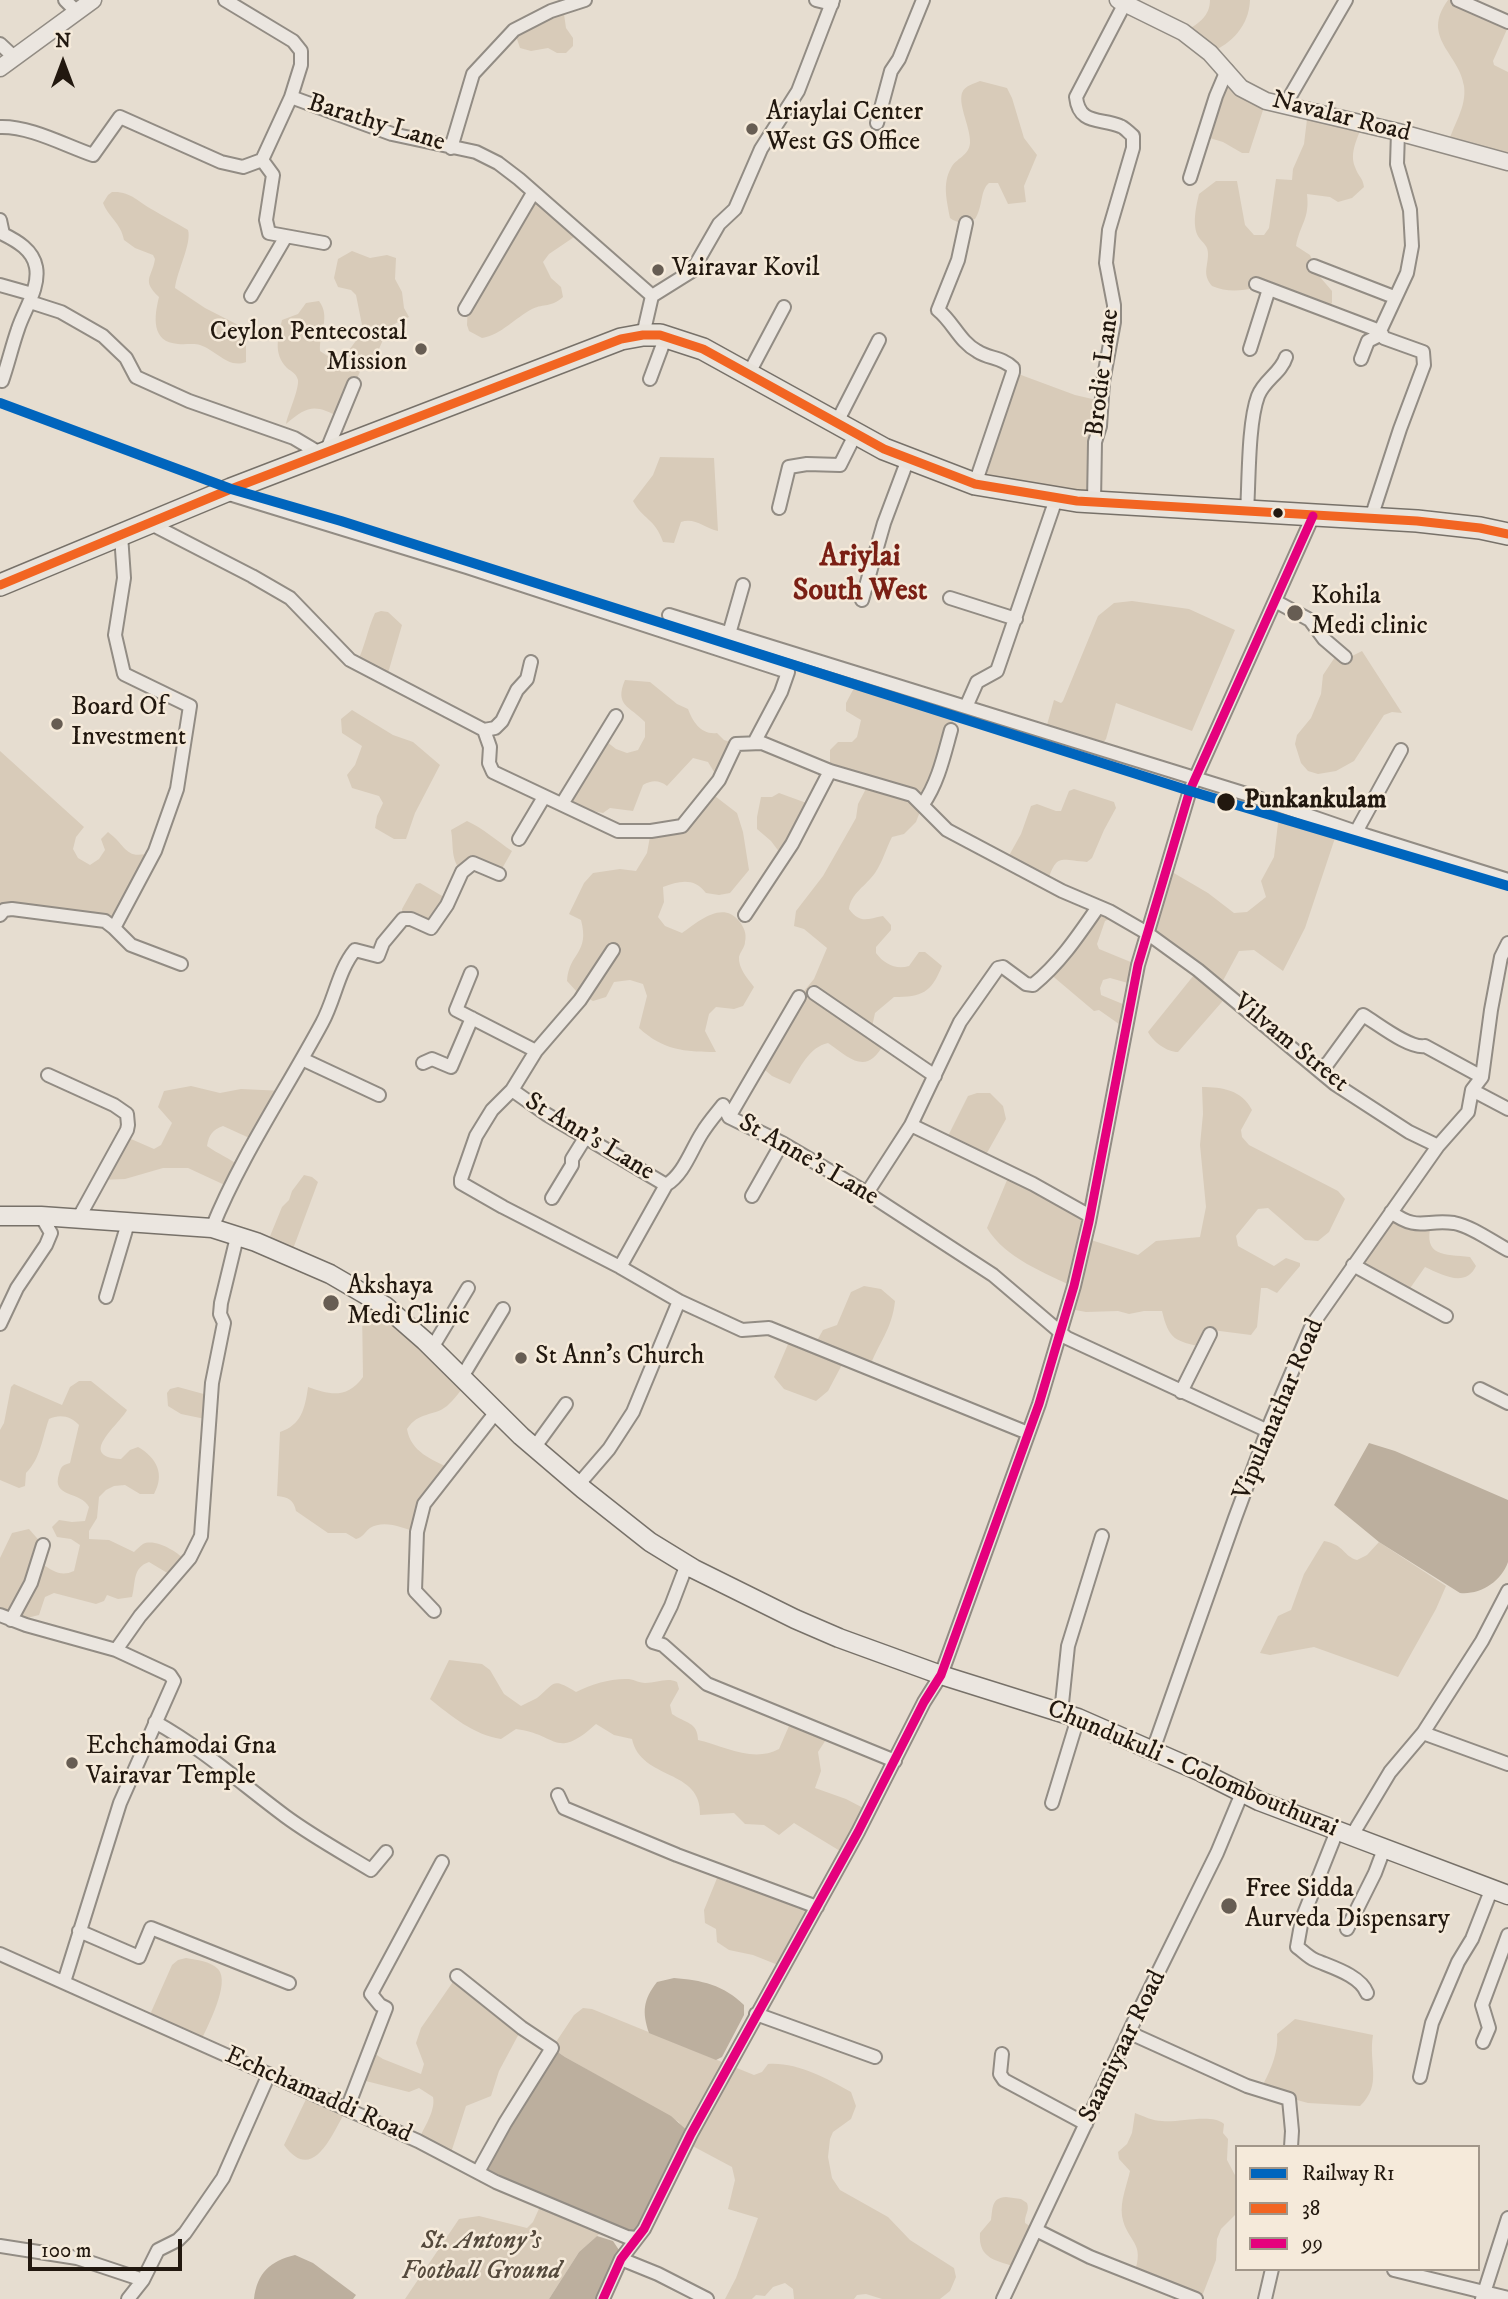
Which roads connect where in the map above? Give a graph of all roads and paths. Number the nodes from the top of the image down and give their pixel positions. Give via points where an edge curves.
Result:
1 (93, 0) edge
2 (225, 0) edge
3 (585, 0) edge
4 (816, 0) edge
5 (923, 0) edge
6 (1346, 0) edge
7 (1458, 0) edge
8 (832, 2) edge
9 (1121, 2) edge
10 (71, 6) edge
11 (1508, 22) edge
12 (0, 44) edge
13 (15, 58) junction
14 (0, 68) edge
15 (1227, 70) junction
16 (291, 97) junction
17 (1285, 105) junction
18 (877, 123) dead end
19 (0, 128) edge
20 (1398, 132) junction
21 (451, 149) junction
22 (262, 160) junction
23 (1508, 162) edge
24 (1190, 178) dead end
25 (533, 193) junction
26 (0, 220) edge
27 (966, 223) dead end
28 (285, 238) junction
29 (324, 243) dead end
30 (1314, 266) dead end
31 (1256, 284) dead end
32 (0, 285) edge
33 (1269, 289) junction
34 (251, 296) dead end
35 (652, 296) junction
36 (1394, 297) junction
37 (31, 298) junction
38 (785, 307) dead end
39 (465, 309) dead end
40 (1381, 333) junction
41 (643, 334) junction
42 (666, 336) junction
43 (879, 340) dead end
44 (1250, 349) dead end
45 (1286, 357) dead end
46 (1361, 359) dead end
47 (749, 373) junction
48 (650, 379) dead end
49 (2, 381) edge
50 (354, 384) dead end
51 (837, 422) junction
52 (856, 433) junction
53 (323, 454) junction
54 (908, 459) junction
55 (975, 484) junction
56 (224, 492) junction
57 (1056, 499) junction
58 (1094, 502) junction
59 (779, 508) dead end
60 (1247, 512) junction
61 (1313, 516) junction
62 (1371, 518) junction
63 (150, 524) junction
64 (1508, 534) edge
65 (121, 535) junction
66 (0, 585) edge
67 (743, 585) dead end
68 (950, 598) dead end
69 (862, 600) dead end
70 (1275, 600) junction
71 (669, 615) dead end
72 (1016, 619) junction
73 (729, 634) junction
74 (1345, 657) dead end
75 (531, 662) dead end
76 (966, 706) junction
77 (616, 716) dead end
78 (484, 730) junction
79 (951, 730) dead end
80 (754, 743) junction
81 (1401, 750) dead end
82 (830, 771) junction
83 (1194, 779) junction
84 (544, 797) junction
85 (562, 804) junction
86 (923, 804) junction
87 (1356, 832) junction
88 (519, 839) dead end
89 (499, 874) dead end
90 (1508, 880) edge
91 (1098, 907) junction
92 (0, 915) edge
93 (746, 915) dead end
94 (114, 928) junction
95 (1147, 933) junction
96 (1508, 943) edge
97 (613, 950) dead end
98 (181, 964) dead end
99 (471, 973) dead end
100 (814, 993) dead end
101 (799, 997) dead end
102 (472, 1018) junction
103 (536, 1051) junction
104 (302, 1059) junction
105 (423, 1063) dead end
106 (1318, 1069) junction
107 (48, 1076) dead end
108 (935, 1076) junction
109 (1482, 1077) junction
110 (512, 1090) junction
111 (1472, 1090) junction
112 (379, 1095) dead end
113 (1508, 1109) edge
114 (729, 1117) junction
115 (911, 1125) junction
116 (585, 1138) junction
117 (782, 1143) junction
118 (1438, 1146) junction
119 (666, 1185) junction
120 (867, 1193) junction
121 (752, 1196) dead end
122 (552, 1198) dead end
123 (1391, 1212) junction
124 (41, 1216) junction
125 (1090, 1216) junction
126 (0, 1218) edge
127 (78, 1219) junction
128 (128, 1223) junction
129 (212, 1228) junction
130 (237, 1237) junction
131 (1508, 1251) edge
132 (1353, 1265) junction
133 (620, 1267) junction
134 (468, 1288) dead end
135 (106, 1297) dead end
136 (679, 1301) junction
137 (503, 1309) dead end
138 (1446, 1316) dead end
139 (0, 1324) edge
140 (1060, 1334) junction
141 (1210, 1334) dead end
142 (432, 1348) junction
143 (462, 1377) junction
144 (1480, 1389) dead end
145 (1181, 1392) junction
146 (1508, 1403) edge
147 (566, 1405) dead end
148 (496, 1412) junction
149 (1268, 1431) junction
150 (1028, 1433) junction
151 (534, 1448) junction
152 (578, 1485) junction
153 (1102, 1536) dead end
154 (43, 1545) dead end
155 (687, 1564) junction
156 (1508, 1591) edge
157 (434, 1611) dead end
158 (5, 1618) edge
159 (116, 1650) junction
160 (941, 1675) junction
161 (1070, 1715) junction
162 (155, 1722) junction
163 (1423, 1733) junction
164 (1153, 1750) junction
165 (895, 1761) junction
166 (1508, 1764) edge
167 (1242, 1793) junction
168 (558, 1795) dead end
169 (1052, 1803) dead end
170 (1344, 1834) junction
171 (1384, 1849) junction
172 (386, 1852) dead end
173 (442, 1862) dead end
174 (1504, 1893) edge
175 (817, 1907) junction
176 (1347, 1930) dead end
177 (79, 1931) junction
178 (1508, 1935) edge
179 (0, 1954) edge
180 (457, 1976) dead end
181 (64, 1982) junction
182 (289, 1983) dead end
183 (1367, 1993) dead end
184 (756, 2014) junction
185 (1130, 2033) junction
186 (1483, 2042) dead end
187 (1002, 2054) dead end
188 (875, 2057) dead end
189 (269, 2074) junction
190 (1420, 2077) dead end
191 (346, 2109) junction
192 (1086, 2124) junction
193 (1291, 2145) edge
194 (478, 2172) junction
195 (1508, 2218) edge
196 (1036, 2230) junction
197 (636, 2238) junction
198 (0, 2246) edge
199 (621, 2259) junction
200 (1272, 2271) edge
201 (1398, 2271) edge
202 (144, 2280) junction
203 (1483, 2295) edge
204 (1508, 2298) edge
205 (128, 2299) edge
206 (603, 2299) edge
207 (706, 2299) edge
208 (1003, 2299) edge
209 (1196, 2299) edge
210 (1265, 2299) edge

1 - 10 street
2 - 16 street via 302,51
3 - 21 street via 514,30 473,74
4 - 8 street
5 - 18 street via 891,71
6 - 17 street
7 - 11 street
8 - 35 street via 799,92 761,149 735,209 719,224 692,271
9 - 15 street, Navalar Road via 1183,32
9 - 58 street, Brodie Lane via 1076,97 1084,116 1121,126 1133,136 1108,230 1106,263 1114,322 1095,442
10 - 13 street
12 - 13 street
13 - 14 street
15 - 17 street, Navalar Road via 1241,88
15 - 24 street
16 - 21 street, Barathy Lane via 392,134
16 - 22 street, Barathy Lane
17 - 20 street, Navalar Road
19 - 22 street via 38,135 93,155 120,117 221,162 243,167
20 - 23 street, Navalar Road
20 - 36 street via 1397,164 1410,210 1412,246 1407,273
21 - 25 street, Barathy Lane via 477,152 498,163
22 - 28 street via 273,175 266,220 269,233
25 - 35 street, Barathy Lane
25 - 39 street
26 - 37 street via 3,234 22,244 37,268
27 - 55 street via 958,260 938,310 965,343 1013,368
28 - 29 street
28 - 34 street
30 - 36 street
31 - 33 street
32 - 37 street
33 - 40 street
33 - 44 street
35 - 41 street
36 - 40 street
37 - 49 street
37 - 53 street via 103,336 126,358 136,377 294,438
38 - 47 street
40 - 46 street via 1368,341
40 - 62 street via 1423,352 1424,365
41 - 42 highway
41 - 53 highway
42 - 47 highway
42 - 48 street
43 - 51 street
45 - 60 street via 1256,402
47 - 51 highway
50 - 53 street
51 - 52 highway
52 - 54 highway
52 - 59 street via 840,465 789,467
53 - 56 highway
54 - 55 highway
54 - 69 street
55 - 57 highway
56 - 63 highway
56 - 80 street via 788,672
57 - 58 highway
57 - 72 street
58 - 60 highway
60 - 61 highway
61 - 62 highway
61 - 70 street
62 - 64 highway
63 - 65 highway
63 - 78 street via 290,598 350,660
65 - 66 highway
65 - 94 street via 124,578 115,635 124,674 190,706 177,789 155,851
67 - 73 street
68 - 72 street
70 - 74 street via 1310,620
70 - 83 street
71 - 73 street
72 - 76 street via 997,671 978,682
73 - 76 street
75 - 78 street via 527,679 502,721
76 - 83 street
77 - 85 street
78 - 84 street via 493,772
79 - 86 street
80 - 82 street
80 - 85 street via 736,744 719,780 682,826 618,831
81 - 87 street
82 - 86 street via 912,795
82 - 93 street via 792,844
83 - 87 street
83 - 95 street
84 - 85 street
84 - 88 street
86 - 91 street, Vilvam Street via 947,830
87 - 90 street
89 - 104 street via 473,863 462,872 431,928 403,919 378,956 355,950 344,963 331,1006
91 - 95 street, Vilvam Street
91 - 108 street via 1067,952 1033,985 998,968 960,1022
92 - 94 street via 12,909 105,921
94 - 98 street via 131,945
95 - 106 street, Vilvam Street
95 - 125 street
96 - 109 street, Vipulanathar Road via 1491,1010
97 - 103 street via 580,1000
99 - 102 street via 456,1010
100 - 108 street
101 - 114 street
102 - 103 street, St Ann's Lane
102 - 105 street via 451,1067 432,1059
103 - 110 street
104 - 112 street
104 - 129 street via 229,1187
106 - 109 street via 1328,1063 1363,1015 1409,1043 1425,1046
106 - 118 street, Vilvam Street via 1409,1132
107 - 127 street via 127,1114 127,1130
108 - 115 street
109 - 111 street, Vipulanathar Road
110 - 116 street, St Ann's Lane
110 - 133 street via 476,1136 461,1183
111 - 113 street
111 - 118 street, Vipulanathar Road via 1468,1112
114 - 117 street, St Anne's Lane
114 - 119 street, St Anne's Lane via 723,1105 681,1170
115 - 120 street
115 - 125 street
116 - 119 street, St Ann's Lane
116 - 122 street
117 - 120 street, St Anne's Lane
117 - 121 street
118 - 123 street, Vipulanathar Road
119 - 133 street, St Anne's Lane
120 - 140 street, St Anne's Lane via 993,1275
123 - 131 street via 1407,1224 1465,1226
123 - 132 street, Vipulanathar Road
124 - 126 main road, Chundukuli - Colombouthurai
124 - 127 main road, Chundukuli - Colombouthurai
124 - 139 street via 51,1233
125 - 140 street
127 - 128 main road, Chundukuli - Colombouthurai
128 - 129 main road, Chundukuli - Colombouthurai
128 - 135 street
129 - 130 main road, Chundukuli - Colombouthurai
130 - 142 main road, Chundukuli - Colombouthurai via 330,1274 385,1306
130 - 159 street via 221,1303 224,1323 212,1383 201,1535 190,1558
132 - 138 street
132 - 149 street, Vipulanathar Road via 1312,1325
133 - 136 street
134 - 142 street
136 - 150 street via 742,1330 769,1328
136 - 152 street via 634,1412
137 - 143 street
140 - 145 street, St Anne's Lane
140 - 150 street
141 - 145 street
142 - 143 main road, Chundukuli - Colombouthurai
143 - 148 main road, Chundukuli - Colombouthurai
144 - 146 street
145 - 149 street, St Anne's Lane
147 - 151 street
148 - 151 main road, Chundukuli - Colombouthurai
148 - 157 street via 424,1504 417,1532 415,1591
149 - 164 street, Vipulanathar Road
150 - 160 street
151 - 152 main road, Chundukuli - Colombouthurai
152 - 155 main road, Chundukuli - Colombouthurai via 644,1538
153 - 161 street via 1068,1646
154 - 158 street via 32,1583
155 - 160 main road, Chundukuli - Colombouthurai via 795,1619
155 - 165 street via 653,1642 663,1645 707,1684
156 - 163 street
158 - 159 street
159 - 162 street via 174,1681
160 - 161 main road, Chundukuli - Colombouthurai
160 - 165 street
161 - 164 main road, Chundukuli - Colombouthurai
161 - 169 street
162 - 172 street via 236,1776 286,1818 371,1870
162 - 177 street via 120,1803
163 - 166 street
163 - 170 street
164 - 167 main road, Chundukuli - Colombouthurai
165 - 175 street
167 - 170 main road, Chundukuli - Colombouthurai
167 - 185 street, Saamiyaar Road
168 - 175 street via 564,1808
170 - 171 main road, Chundukuli - Colombouthurai
170 - 183 street via 1302,1919 1297,1947 1364,1985
171 - 174 main road, Chundukuli - Colombouthurai
171 - 176 street
173 - 191 street via 371,1994 386,2008
174 - 190 street via 1458,1962 1432,2023
175 - 184 street
177 - 181 street
177 - 182 street via 139,1957 151,1928
178 - 186 street via 1482,2005 1489,2028
179 - 181 street, Echchamaddi Road
180 - 194 street via 552,2048
181 - 189 street, Echchamaddi Road
184 - 188 street
184 - 197 street via 645,2229
185 - 192 street, Saamiyaar Road
185 - 193 street via 1289,2099
187 - 192 street via 1000,2074 1004,2080
189 - 191 street, Echchamaddi Road
189 - 202 street via 223,2178 185,2233 158,2250
191 - 194 street, Echchamaddi Road
192 - 196 street, Saamiyaar Road
194 - 197 street, Echchamaddi Road
195 - 203 street
196 - 208 street, Saamiyaar Road
196 - 209 street
197 - 199 street
198 - 202 street via 77,2258
199 - 206 street
199 - 207 street
200 - 210 street
201 - 203 street
202 - 205 street
203 - 204 street

